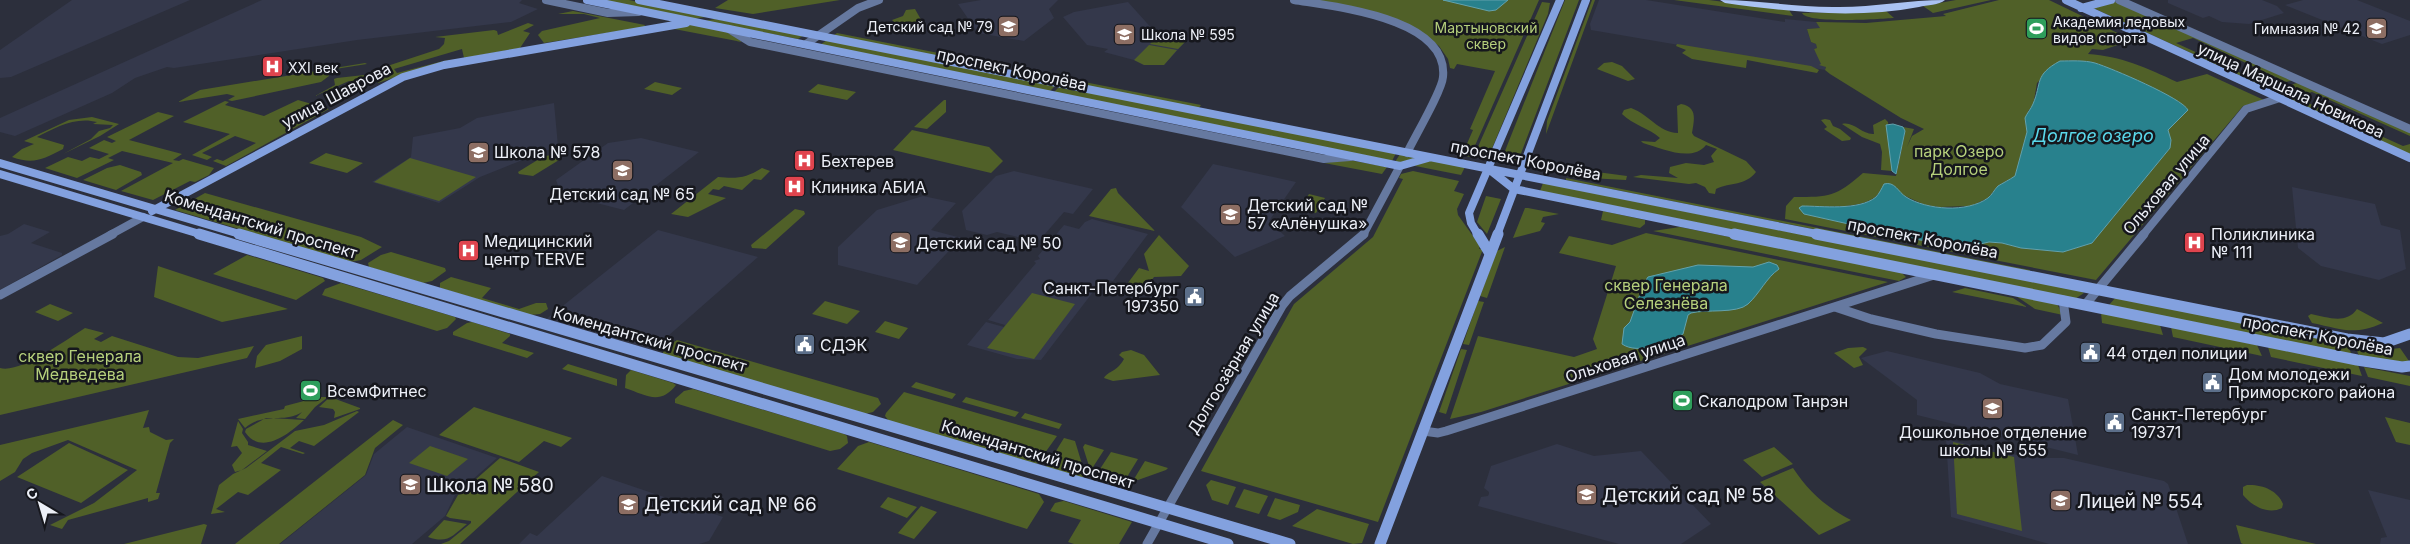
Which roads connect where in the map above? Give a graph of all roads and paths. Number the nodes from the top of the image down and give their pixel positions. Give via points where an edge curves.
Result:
1 (546, 0) edge
2 (587, 0) edge
3 (639, 0) edge
4 (879, 0) edge
5 (1294, 0) edge
6 (1560, 0) edge
7 (1586, 0) edge
8 (1724, 0) edge
9 (1772, 0) edge
10 (1892, 0) edge
11 (1940, 0) edge
12 (2066, 0) edge
13 (2111, 0) edge
14 (2119, 0) edge
15 (2080, 8) junction
16 (643, 12) junction
17 (720, 17) junction
18 (692, 22) junction
19 (728, 29) junction
20 (818, 36) junction
21 (806, 44) junction
22 (891, 61) junction
23 (899, 73) junction
24 (2278, 99) junction
25 (2410, 130) edge
26 (1407, 153) junction
27 (1354, 156) junction
28 (1430, 158) junction
29 (2410, 160) edge
30 (0, 163) edge
31 (1400, 166) junction
32 (1490, 169) junction
33 (0, 174) edge
34 (1520, 175) junction
35 (1514, 189) junction
36 (156, 210) junction
37 (143, 217) junction
38 (1489, 252) junction
39 (1934, 275) junction
40 (2098, 289) junction
41 (0, 295) edge
42 (2063, 300) junction
43 (2085, 305) junction
44 (1835, 306) junction
45 (2409, 338) edge
46 (2407, 367) edge
47 (1422, 431) junction
48 (1166, 509) junction
49 (1159, 522) junction
50 (1147, 544) edge
51 (1228, 544) edge
52 (1290, 544) edge
53 (1380, 544) edge

1 - 16 street via 608,13
2 - 16 street, проспект Королёва
3 - 17 street, проспект Королёва
4 - 20 street via 858,8
5 - 26 street via 1400,24 1424,36 1441,54 1446,69
6 - 32 street
7 - 34 street
8 - 11 main road via 1820,10 1890,7
9 - 10 main road via 1851,3
12 - 15 street, улица Маршала Новикова
13 - 15 street
14 - 25 street, улица Маршала Новикова
15 - 24 street, улица Маршала Новикова
16 - 18 street, проспект Королёва
17 - 18 street, улица Шаврова
17 - 20 street, проспект Королёва
18 - 19 street, проспект Королёва
18 - 36 street, улица Шаврова via 450,64 403,77
19 - 21 street, проспект Королёва
19 - 23 street via 746,41
20 - 21 street
20 - 26 street, проспект Королёва
21 - 22 street, проспект Королёва
22 - 23 street
22 - 27 street, проспект Королёва
23 - 27 street via 1324,159
24 - 29 street, улица Маршала Новикова
24 - 40 street, Ольховая улица via 2246,109
26 - 28 street, проспект Королёва
27 - 31 street, проспект Королёва
28 - 31 street, проспект Королёва
28 - 32 street, проспект Королёва
30 - 36 street, Комендантский проспект
31 - 48 street, Долгоозёрная улица via 1364,234 1282,306
32 - 34 street, проспект Королёва
32 - 35 street
32 - 38 street via 1469,213 1471,223
33 - 37 street, Комендантский проспект
34 - 35 street
34 - 40 street, проспект Королёва
35 - 38 street
35 - 39 street, проспект Королёва
36 - 37 street, улица Шаврова
36 - 48 street, Комендантский проспект
37 - 41 street, улица Шаврова
37 - 49 street, Комендантский проспект
38 - 47 street
39 - 42 street, проспект Королёва
39 - 44 street, Ольховая улица
40 - 43 street, Ольховая улица
40 - 45 street, проспект Королёва via 2371,343
42 - 43 street, проспект Королёва
42 - 44 street via 2066,322 2053,337 2038,347 2028,349 1982,343 1889,323 1847,313
43 - 46 street, проспект Королёва
44 - 47 street, Ольховая улица via 1446,432
47 - 53 street
48 - 49 street, Долгоозёрная улица
48 - 52 street, Комендантский проспект
49 - 50 street, Долгоозёрная улица
49 - 51 street, Комендантский проспект

